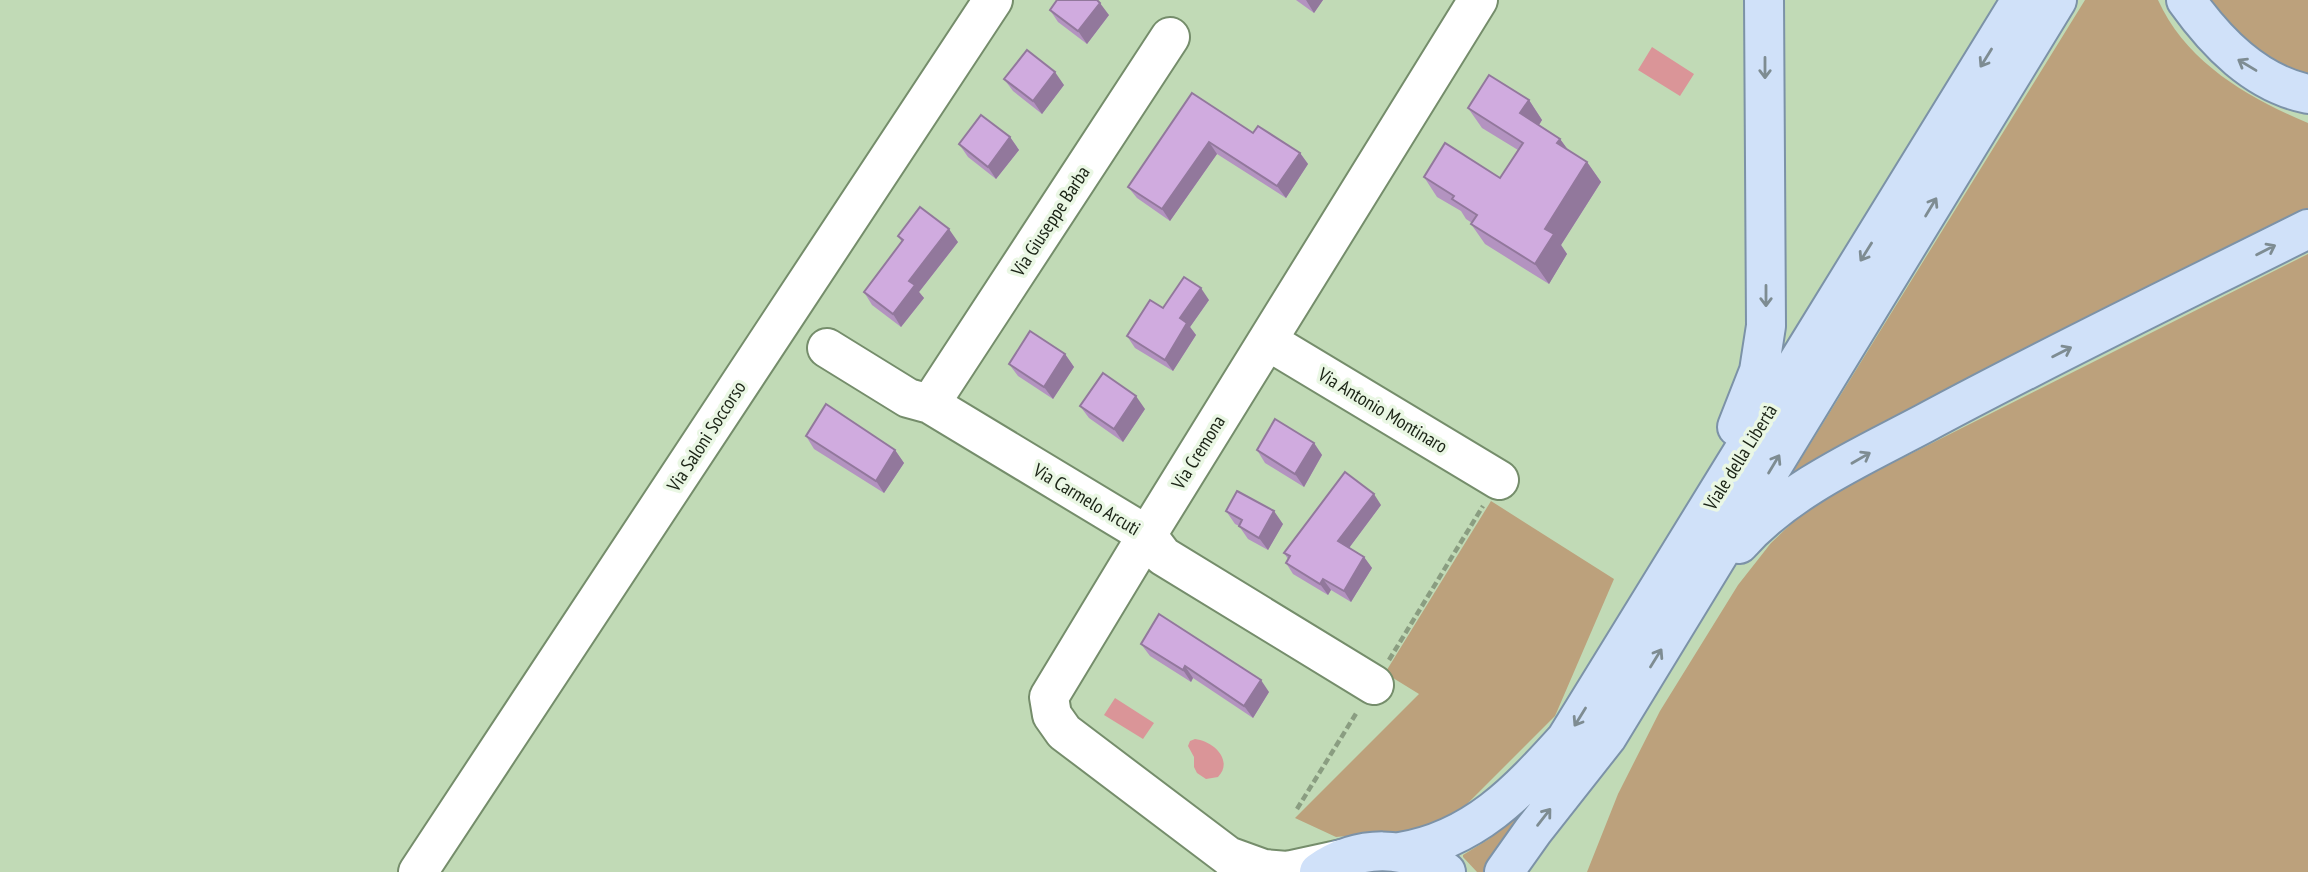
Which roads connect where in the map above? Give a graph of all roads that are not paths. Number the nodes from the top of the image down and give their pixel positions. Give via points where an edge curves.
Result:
1 (993, 0) edge
2 (1478, 0) edge
3 (1764, 0) edge
4 (2021, 0) edge
5 (2057, 0) edge
6 (2186, 0) edge
7 (1170, 37) dead end
8 (2308, 94) edge
9 (2308, 229) edge
10 (1268, 341) junction
11 (827, 348) dead end
12 (930, 404) junction
13 (1499, 480) road end
14 (1146, 536) junction
15 (1683, 614) junction
16 (1605, 677) junction
17 (1374, 685) road end
18 (1400, 852) junction
19 (1237, 864) edge
20 (1330, 865) edge
21 (418, 872) edge
22 (1446, 872) edge
23 (1504, 872) edge

1 - 21 street, Via Saloni Soccorso
2 - 10 street, Via Cremona
3 -> 16 main road via 1766,326 1759,371 1741,418
4 -> 16 main road, Viale della Libertà
15 -> 5 main road, Viale della Libertà
8 -> 6 main road via 2291,90 2231,55
7 - 12 street, Via Giuseppe Barba
15 -> 9 main road via 1751,530 1796,495 1988,389
10 - 13 street, Via Antonio Montinaro
10 - 14 street, Via Cremona
11 - 12 street, Via Carmelo Arcuti via 908,398
12 - 14 street, Via Carmelo Arcuti
14 - 17 street, Via Carmelo Arcuti via 1164,555
14 - 19 street, Via Cremona via 1049,697 1052,715 1064,732
23 -> 15 main road, Viale della Libertà via 1607,737
16 -> 18 main road, Viale della Libertà via 1566,739 1509,798 1445,841
18 - 20 main road, Viale della Libertà via 1363,852
18 - 22 main road, Viale della Libertà
19 - 20 street, Via Cremona via 1287,871

